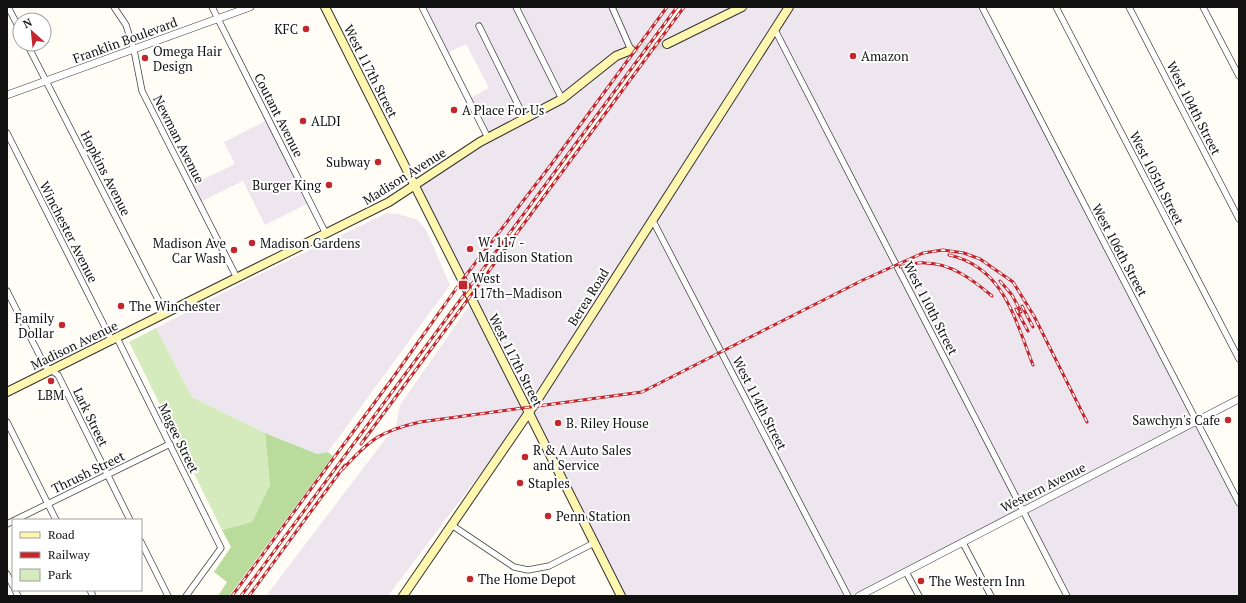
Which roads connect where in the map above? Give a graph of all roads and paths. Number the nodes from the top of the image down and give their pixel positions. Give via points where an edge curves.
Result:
1 (114, 7) edge
2 (212, 7) edge
3 (250, 7) edge
4 (325, 7) edge
5 (422, 7) edge
6 (516, 7) edge
7 (612, 7) edge
8 (742, 7) edge
9 (789, 7) edge
10 (982, 7) edge
11 (1056, 7) edge
12 (1129, 7) edge
13 (1203, 7) edge
14 (218, 19) junction
15 (479, 26) dead end
16 (775, 30) junction
17 (667, 44) tunnel mouth
18 (134, 50) junction
19 (631, 50) joint
20 (31, 52) edge
21 (1239, 76) edge
22 (46, 82) junction
23 (7, 95) edge
24 (562, 99) junction
25 (525, 119) junction
26 (7, 133) edge
27 (488, 138) junction
28 (414, 185) junction
29 (652, 219) junction
30 (1239, 219) edge
31 (326, 234) junction
32 (237, 278) junction
33 (7, 292) edge
34 (165, 313) junction
35 (114, 339) junction
36 (1239, 359) edge
37 (50, 370) junction
38 (7, 392) edge
39 (1239, 399) edge
40 (529, 412) junction
41 (7, 422) edge
42 (1197, 422) junction
43 (170, 444) junction
44 (108, 475) junction
45 (1239, 503) edge
46 (48, 504) junction
47 (1023, 511) junction
48 (18, 519) edge
49 (56, 519) edge
50 (130, 519) edge
51 (452, 526) junction
52 (594, 543) junction
53 (963, 543) junction
54 (142, 544) edge
55 (906, 572) junction
56 (7, 574) edge
57 (12, 584) edge
58 (168, 596) edge
59 (186, 596) edge
60 (403, 596) edge
61 (621, 596) edge
62 (848, 596) edge
63 (859, 596) edge
64 (919, 596) edge
65 (991, 596) edge
66 (1067, 596) edge

1 - 18 street, Newman Avenue via 126,25
2 - 14 street, Coutant Avenue
3 - 14 street, Franklin Boulevard
4 - 28 main road, West 117th Street
5 - 27 street
6 - 24 street
7 - 19 street
8 - 17 main road
9 - 16 main road, Berea Road
10 - 42 street, West 106th Street
11 - 36 street, West 105th Street
12 - 30 street, West 104th Street
13 - 21 street
14 - 18 street, Franklin Boulevard
14 - 31 street, Coutant Avenue
15 - 25 street
16 - 29 main road, Berea Road
16 - 47 street, West 110th Street
18 - 22 street, Franklin Boulevard
18 - 32 street, Newman Avenue via 142,91
19 - 24 main road, Madison Avenue via 616,56
20 - 22 street, Hopkins Avenue
22 - 23 street, Franklin Boulevard
22 - 34 street, Hopkins Avenue
24 - 25 main road, Madison Avenue
25 - 27 main road, Madison Avenue
26 - 35 street, Winchester Avenue
27 - 28 main road, Madison Avenue
28 - 31 main road, Madison Avenue via 389,202
28 - 40 main road, West 117th Street
29 - 40 main road, Berea Road
29 - 62 street, West 114th Street
31 - 32 main road, Madison Avenue
32 - 34 main road, Madison Avenue
33 - 37 street, Lark Street via 44,366
34 - 35 main road, Madison Avenue
35 - 37 main road, Madison Avenue
35 - 43 street, Magee Street
37 - 38 main road, Madison Avenue
37 - 44 street, Lark Street via 58,375
39 - 42 street, Western Avenue
40 - 51 main road, Berea Road
40 - 52 main road, West 117th Street
41 - 46 street
42 - 45 street, West 106th Street
42 - 47 street, Western Avenue
43 - 44 street, Thrush Street
43 - 59 street, Magee Street via 221,548
44 - 46 street, Thrush Street
44 - 50 street, Lark Street
46 - 48 street, Thrush Street
46 - 49 street
47 - 53 street, Western Avenue
47 - 66 street, West 110th Street
51 - 52 street via 514,567 528,570 549,566
51 - 60 main road, Berea Road
52 - 61 main road, West 117th Street
53 - 55 street, Western Avenue
53 - 65 street
54 - 58 street
55 - 63 street, Western Avenue
55 - 64 street
56 - 57 street

